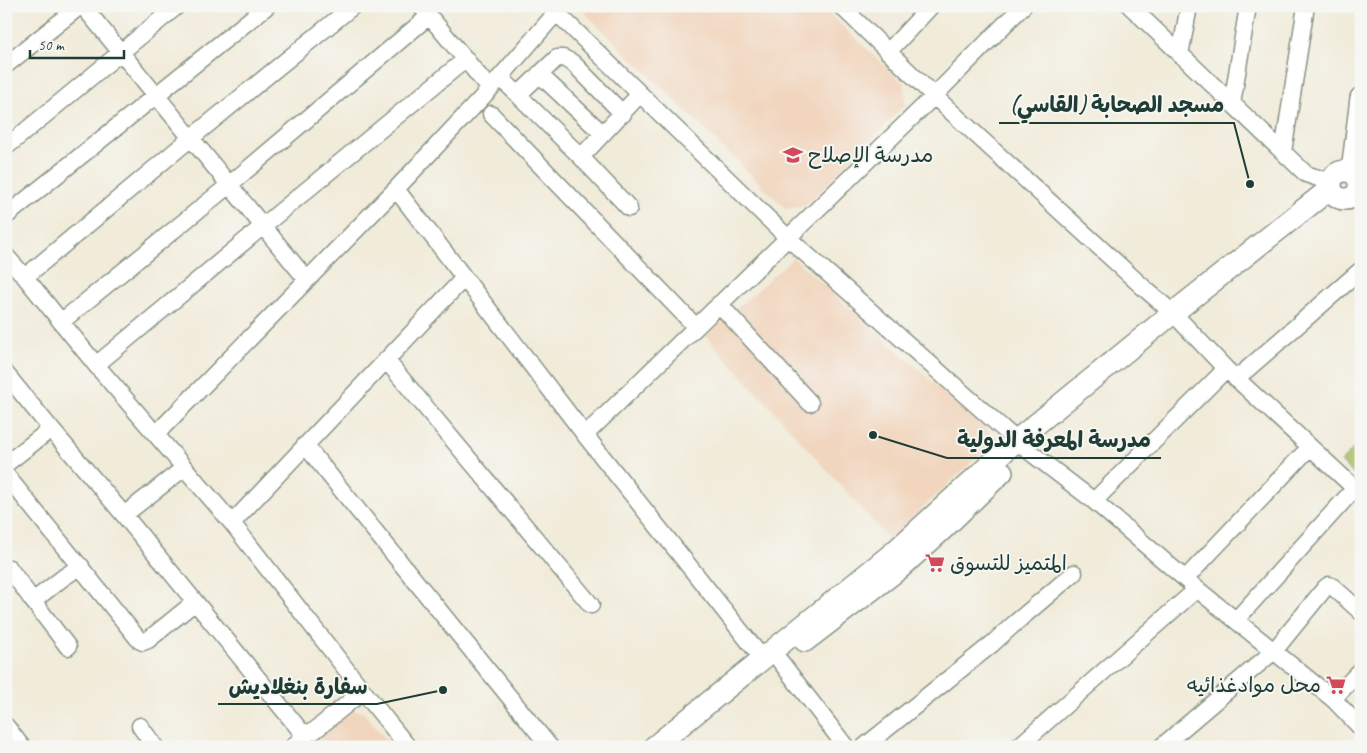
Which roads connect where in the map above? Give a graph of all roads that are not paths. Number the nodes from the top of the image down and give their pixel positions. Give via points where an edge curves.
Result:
1 (82, 6) edge
2 (177, 6) edge
3 (267, 6) edge
4 (353, 6) edge
5 (841, 6) edge
6 (931, 6) edge
7 (1023, 6) edge
8 (1130, 6) edge
9 (1189, 6) edge
10 (1248, 6) edge
11 (1306, 6) edge
12 (559, 9) edge
13 (425, 11) edge
14 (121, 52) junction
15 (888, 52) junction
16 (1180, 54) junction
17 (466, 59) junction
18 (6, 65) edge
19 (539, 74) junction
20 (495, 83) junction
21 (640, 94) junction
22 (518, 95) junction
23 (156, 96) junction
24 (934, 96) junction
25 (1361, 98) edge
26 (1232, 104) junction
27 (491, 114) dead end
28 (623, 114) junction
29 (1359, 132) edge
30 (603, 134) junction
31 (191, 138) junction
32 (6, 147) edge
33 (1283, 152) junction
34 (581, 157) junction
35 (229, 185) junction
36 (396, 188) junction
37 (1348, 189) edge
38 (629, 208) dead end
39 (6, 216) edge
40 (263, 226) junction
41 (788, 238) junction
42 (6, 256) edge
43 (1361, 270) edge
44 (25, 277) junction
45 (464, 278) junction
46 (307, 280) junction
47 (720, 304) junction
48 (1178, 318) junction
49 (61, 322) junction
50 (696, 327) junction
51 (386, 360) junction
52 (96, 365) junction
53 (6, 374) edge
54 (1231, 374) junction
55 (810, 402) dead end
56 (51, 429) junction
57 (156, 434) junction
58 (584, 435) junction
59 (1022, 444) junction
60 (306, 445) junction
61 (1310, 447) junction
62 (6, 464) edge
63 (184, 468) junction
64 (6, 475) edge
65 (1358, 491) edge
66 (1094, 501) junction
67 (124, 515) junction
68 (232, 523) junction
69 (81, 566) junction
70 (9, 568) dead end
71 (1074, 573) dead end
72 (1191, 584) junction
73 (33, 601) junction
74 (195, 602) junction
75 (590, 605) dead end
76 (1361, 612) edge
77 (1236, 620) junction
78 (68, 648) dead end
79 (1274, 651) junction
80 (771, 660) junction
81 (1361, 670) edge
82 (363, 691) junction
83 (1334, 699) junction
84 (6, 726) edge
85 (140, 726) dead end
86 (1361, 728) edge
87 (307, 733) junction
88 (22, 747) edge
89 (155, 747) edge
90 (293, 747) edge
91 (408, 747) edge
92 (550, 747) edge
93 (654, 747) edge
94 (675, 747) edge
95 (846, 747) edge
96 (864, 747) edge
97 (1018, 747) edge
98 (1162, 747) edge

1 - 14 street
1 - 18 street
2 - 14 street
3 - 23 street
4 - 31 street
5 - 15 street
6 - 15 street
7 - 24 street
8 - 16 street
9 - 16 street
10 - 26 street
11 - 33 street
12 - 20 street
12 - 21 street
13 - 17 street
13 - 35 street
14 - 23 street
14 - 32 street
15 - 24 street
16 - 26 street
17 - 20 street
17 - 40 street
19 - 22 street
19 - 28 street via 557,58 563,58
19 - 30 street
20 - 22 street
20 - 36 street
21 - 28 street
21 - 41 street
22 - 34 street
23 - 31 street
23 - 39 street
24 - 41 street
24 - 48 street
25 - 29 main road
26 - 33 street
27 - 50 street
28 - 30 street
29 - 37 main road
30 - 34 street
31 - 35 street
31 - 44 street
33 - 37 street via 1306,174
34 - 38 street
35 - 40 street
35 - 49 street
36 - 45 street
36 - 46 street
37 - 48 main road
40 - 46 street
40 - 52 street
41 - 47 street
41 - 59 street
42 - 44 street
43 - 54 street
44 - 49 street
45 - 51 street
45 - 58 street
46 - 57 street
47 - 50 street
47 - 55 street
48 - 54 street
48 - 59 main road
49 - 52 street
50 - 58 street
51 - 60 street
51 - 75 street
52 - 57 street
53 - 56 street
54 - 61 street
54 - 66 street
56 - 62 street
56 - 67 street
57 - 63 street
58 - 80 street
59 - 66 street
59 - 80 main road
60 - 68 street
60 - 92 street
61 - 65 street
61 - 72 street
63 - 67 street
63 - 68 street
64 - 69 street
65 - 77 street
66 - 72 street
67 - 74 street
68 - 82 street
69 - 73 street
69 - 74 street via 138,640 143,642
70 - 73 street
71 - 96 street
72 - 77 street
72 - 97 street
73 - 78 street
74 - 87 street via 295,725
76 - 79 street via 1329,585
77 - 79 street
79 - 83 street
79 - 98 street
80 - 93 main road
80 - 94 main road
80 - 95 street
81 - 83 street
82 - 87 street via 314,731
82 - 91 street
83 - 86 street
84 - 88 street
85 - 89 street
87 - 90 street

